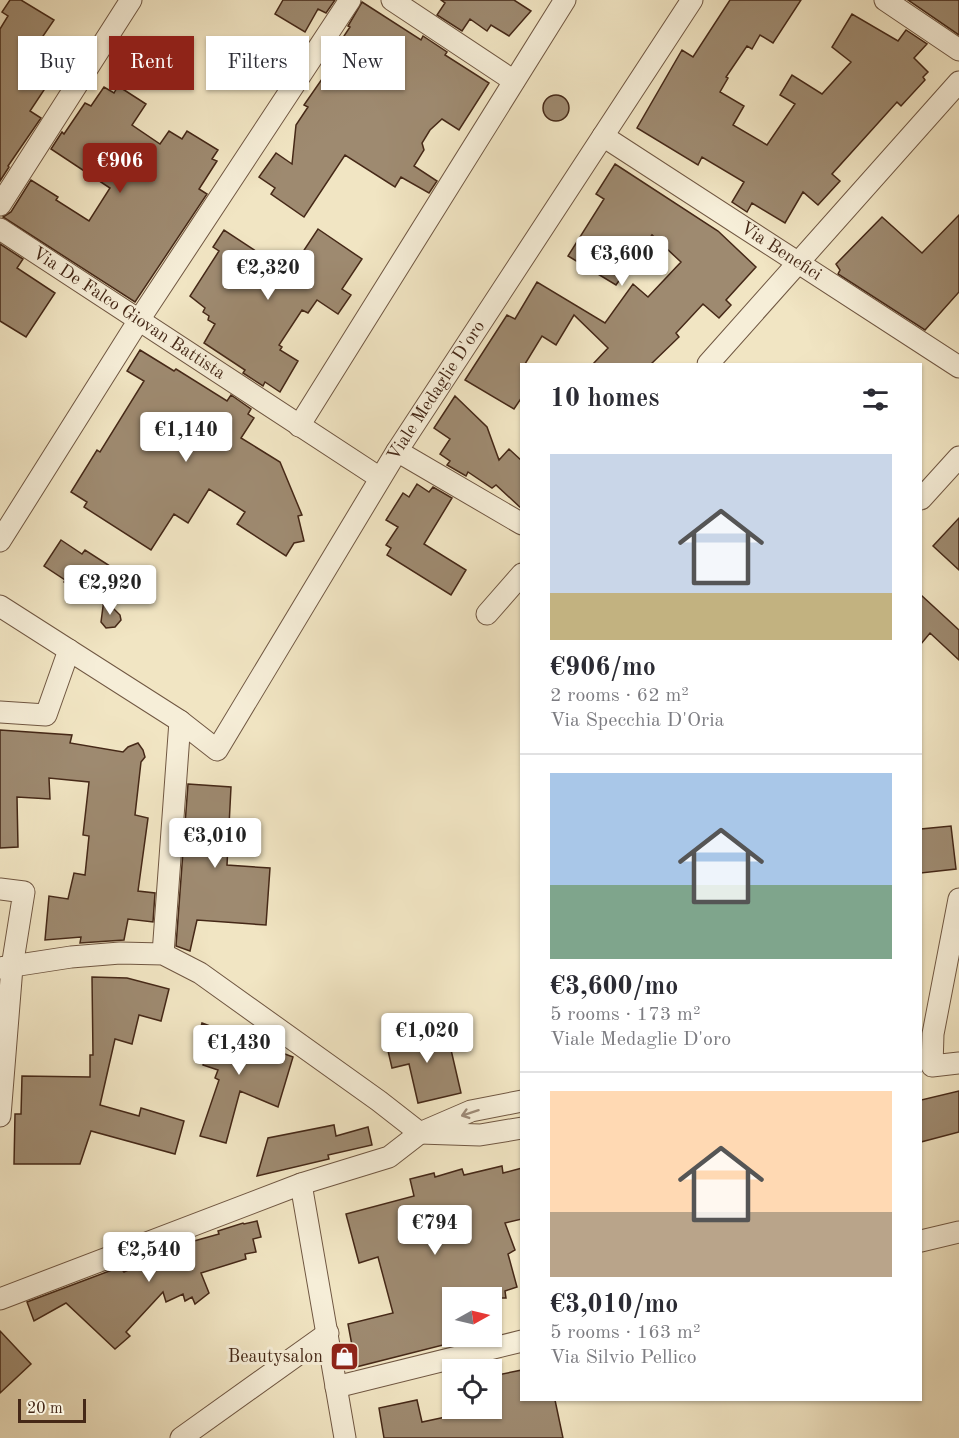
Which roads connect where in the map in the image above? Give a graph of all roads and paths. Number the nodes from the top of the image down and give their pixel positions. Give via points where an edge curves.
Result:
1 (131, 0) edge
2 (350, 0) edge
3 (392, 0) edge
4 (565, 0) edge
5 (692, 0) edge
6 (885, 0) edge
7 (959, 50) edge
8 (514, 81) junction
9 (959, 82) edge
10 (603, 136) junction
11 (0, 205) edge
12 (0, 229) edge
13 (799, 263) junction
14 (139, 320) junction
15 (709, 363) edge
16 (959, 367) edge
17 (299, 426) junction
18 (397, 451) junction
19 (959, 457) edge
20 (380, 478) junction
21 (922, 498) edge
22 (520, 523) edge
23 (0, 541) edge
24 (520, 576) edge
25 (0, 606) edge
26 (487, 614) dead end
27 (69, 650) junction
28 (0, 712) edge
29 (180, 721) junction
30 (0, 889) edge
31 (959, 899) edge
32 (163, 954) junction
33 (6, 968) edge
34 (959, 1063) edge
35 (925, 1065) edge
36 (520, 1101) edge
37 (0, 1116) edge
38 (520, 1128) edge
39 (420, 1133) junction
40 (301, 1184) junction
41 (959, 1232) edge
42 (922, 1241) edge
43 (0, 1299) edge
44 (328, 1333) junction
45 (520, 1341) edge
46 (336, 1387) junction
47 (181, 1438) edge
48 (345, 1438) edge

1 - 11 street
2 - 14 street
3 - 8 street
4 - 8 street
5 - 10 street, Viale Medaglie D'oro
6 - 7 street
8 - 17 street
9 - 13 street
10 - 13 street, Via Benefici
10 - 18 street, Viale Medaglie D'oro
12 - 14 street, Via De Falco Giovan Battista
13 - 15 street
13 - 16 street, Via Benefici
14 - 17 street, Via De Falco Giovan Battista
14 - 23 street
17 - 20 street, Via De Falco Giovan Battista
18 - 20 street, Viale Medaglie D'oro
18 - 22 street
19 - 21 street
20 - 29 street, Viale Medaglie D'oro via 218,750
24 - 26 street
25 - 27 street
27 - 28 street via 46,715
27 - 29 street
29 - 32 street
30 - 33 street via 24,892
31 - 35 street
32 - 33 street via 71,957
32 - 39 street via 200,973
33 - 37 street
34 - 35 street
36 -> 39 street via 471,1111
38 - 39 street via 480,1135
39 - 40 street via 389,1157
40 - 43 street
40 - 44 street
41 - 42 street
44 - 46 street
44 - 47 street
45 - 46 street
46 - 48 street

